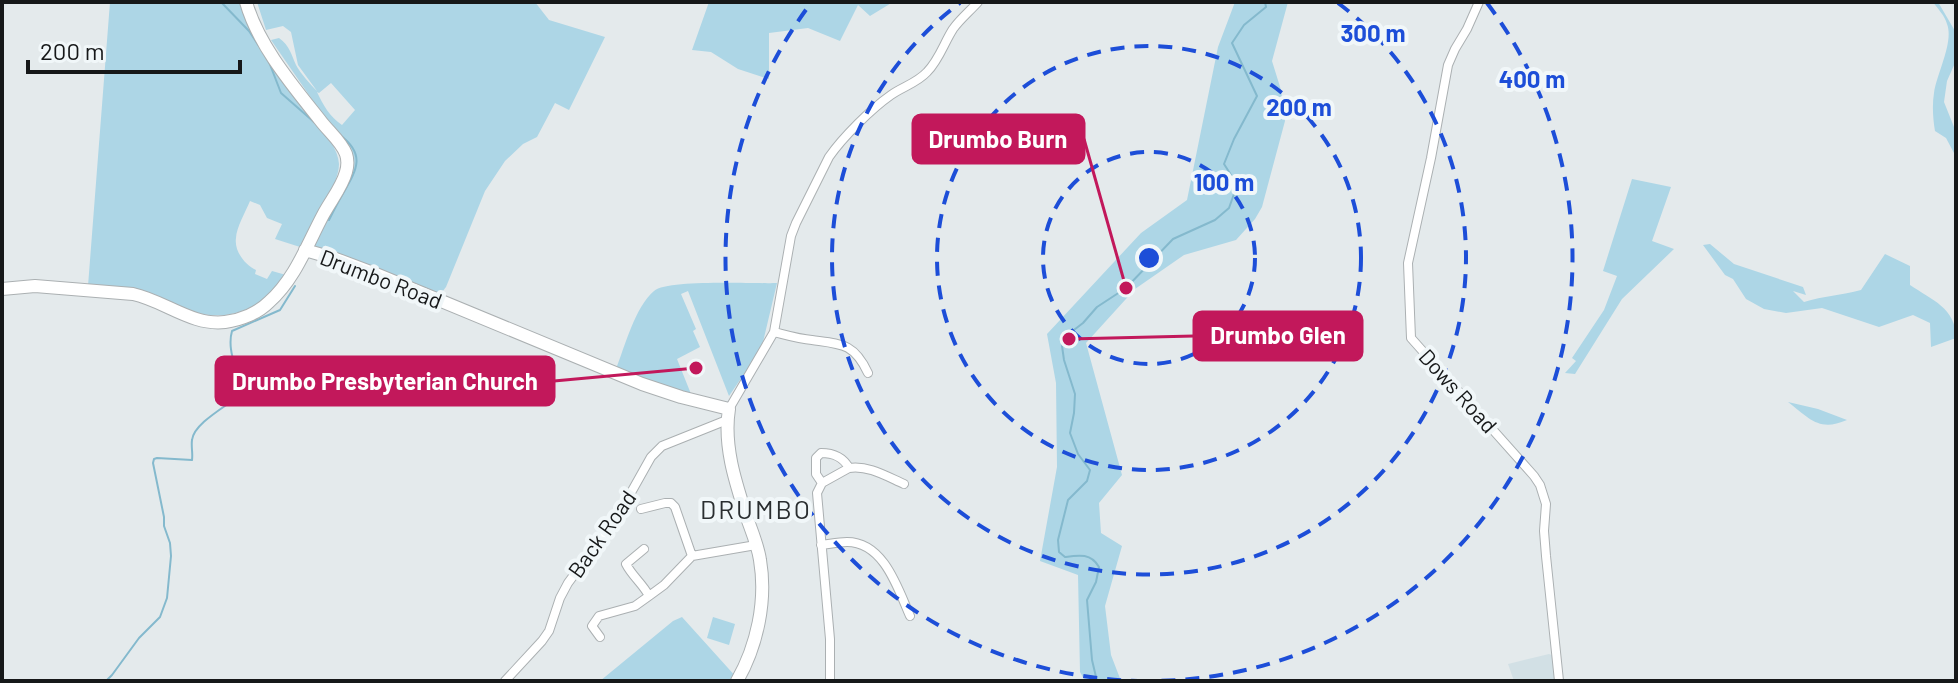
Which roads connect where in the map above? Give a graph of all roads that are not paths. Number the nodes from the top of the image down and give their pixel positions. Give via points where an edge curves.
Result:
1 (246, 2) edge
2 (978, 2) edge
3 (1479, 2) edge
4 (305, 250) junction
5 (2, 289) edge
6 (774, 332) junction
7 (868, 373) dead end
8 (728, 414) junction
9 (849, 468) junction
10 (822, 483) junction
11 (904, 484) dead end
12 (641, 509) dead end
13 (756, 545) junction
14 (821, 545) junction
15 (644, 549) dead end
16 (692, 556) junction
17 (649, 596) junction
18 (914, 596) dead end
19 (904, 602) junction
20 (910, 616) dead end
21 (600, 637) dead end
22 (744, 678) edge
23 (505, 681) edge
24 (830, 681) edge
25 (1559, 681) edge

1 - 4 street, Drumbo Road via 276,61 348,159 342,183
2 - 6 street via 953,29 928,72 891,95 829,157 791,236
3 - 25 street, Dows Road via 1448,65 1408,263 1411,338 1540,485 1546,504
4 - 5 street via 267,305 224,322 192,318 133,294 35,286
4 - 8 street, Drumbo Road
6 - 7 street via 841,343 857,354
6 - 8 street
8 - 13 street via 735,481
8 - 23 street, Back Road via 662,446 651,457 619,514 568,583 549,631
9 - 10 street
9 - 10 street via 840,457 821,453 815,465
9 - 11 street via 866,468
10 - 14 street via 817,493
12 - 16 street via 671,503
13 - 16 street
13 - 22 street via 761,601
14 - 19 street via 848,542 872,551
14 - 24 street
15 - 17 street via 626,564
16 - 17 street
17 - 21 street via 635,606 599,616 592,626
18 - 19 street
19 - 20 street

